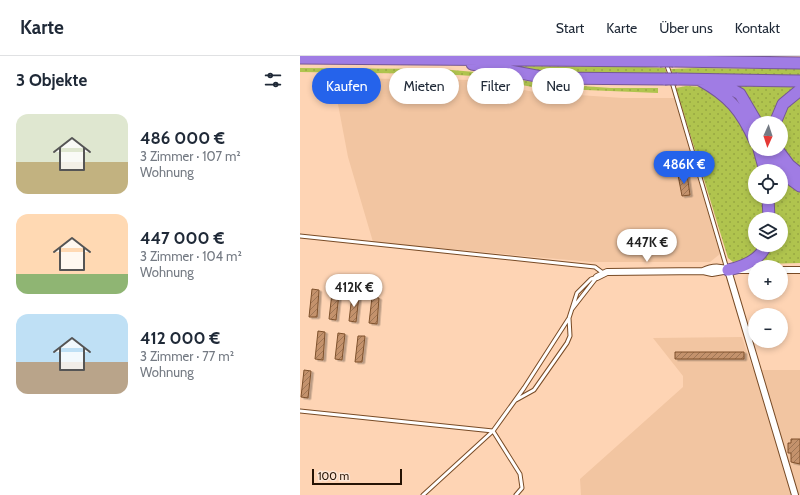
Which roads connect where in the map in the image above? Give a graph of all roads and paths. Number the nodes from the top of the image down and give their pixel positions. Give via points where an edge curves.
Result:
1 (300, 58) edge
2 (456, 59) junction
3 (666, 60) edge
4 (800, 63) edge
5 (699, 79) junction
6 (715, 80) junction
7 (800, 81) edge
8 (800, 90) edge
9 (753, 116) edge
10 (778, 116) edge
11 (748, 129) edge
12 (782, 156) edge
13 (800, 174) edge
14 (788, 178) edge
15 (800, 186) edge
16 (300, 236) edge
17 (762, 252) edge
18 (728, 270) junction
19 (748, 270) edge
20 (788, 270) edge
21 (800, 270) edge
22 (600, 275) junction
23 (571, 310) junction
24 (569, 318) junction
25 (515, 401) junction
26 (300, 411) edge
27 (493, 431) junction
28 (423, 495) edge
29 (516, 495) edge
30 (795, 495) edge

1 - 2 highway
2 - 3 highway
2 - 5 highway via 547,78
3 - 4 highway
3 - 18 lane
5 - 6 highway
5 - 11 highway via 719,90 732,102
6 - 7 highway
6 - 9 highway via 740,94
8 - 10 highway via 783,104
12 - 13 highway via 788,165
14 - 15 highway
16 - 22 lane via 595,267
17 - 18 highway via 742,267
18 - 19 street
18 - 22 street via 716,273 703,271
18 - 30 street
20 - 21 street
22 - 23 lane
22 - 23 lane via 580,289
23 - 24 lane
24 - 25 lane
24 - 25 lane via 570,336 567,343 534,390
25 - 27 lane
26 - 27 lane
27 - 28 lane
27 - 29 lane via 520,474 522,488

